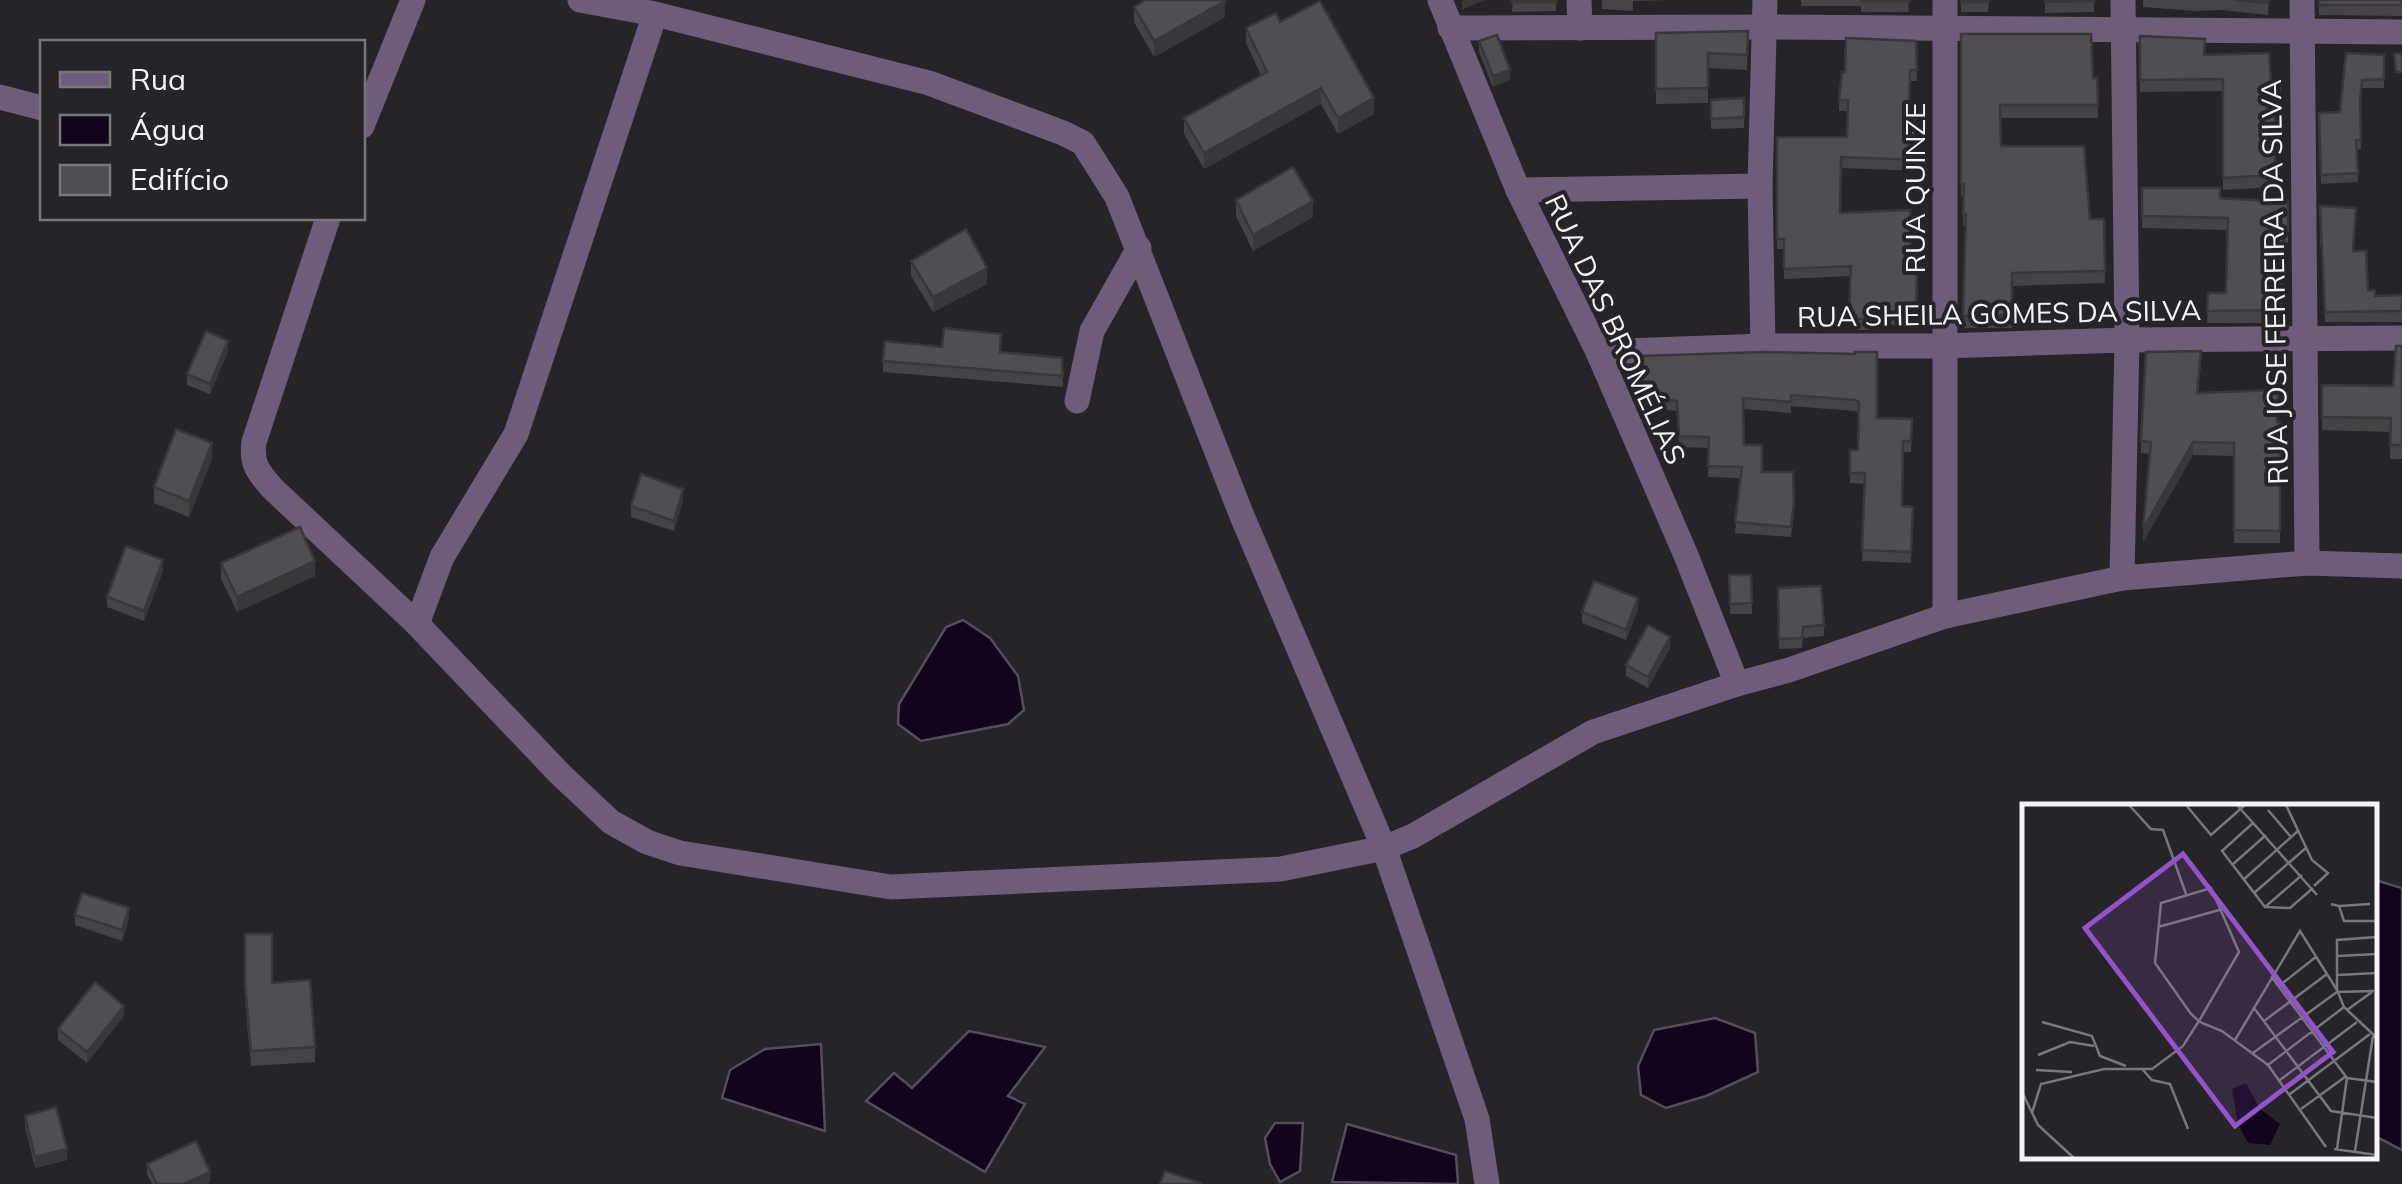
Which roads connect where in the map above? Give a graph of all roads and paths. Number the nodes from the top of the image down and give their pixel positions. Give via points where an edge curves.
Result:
1 (413, 0) edge
2 (580, 0) edge
3 (1440, 0) edge
4 (1579, 0) edge
5 (1765, 0) edge
6 (1946, 0) edge
7 (2123, 0) edge
8 (2302, 0) edge
9 (655, 14) junction
10 (1765, 27) junction
11 (1450, 28) junction
12 (1580, 28) junction
13 (1944, 28) junction
14 (2123, 30) junction
15 (2302, 30) junction
16 (2402, 32) edge
17 (0, 97) edge
18 (40, 107) edge
19 (365, 119) edge
20 (1760, 186) junction
21 (1518, 190) junction
22 (327, 220) edge
23 (1139, 248) junction
24 (2402, 338) edge
25 (2127, 340) junction
26 (2304, 340) junction
27 (1763, 346) junction
28 (1944, 346) junction
29 (1598, 352) junction
30 (1077, 401) dead end
31 (2306, 562) junction
32 (2402, 566) edge
33 (2122, 578) junction
34 (1945, 616) junction
35 (417, 624) junction
36 (1737, 684) junction
37 (1384, 848) junction
38 (1487, 1184) edge

1 - 19 street
2 - 9 street
3 - 11 street, RUA DAS BROMÉLIAS
4 - 12 street
5 - 10 street
6 - 13 street, RUA QUINZE
7 - 14 street
8 - 15 street, RUA JOSE FERREIRA DA SILVA
9 - 23 street via 928,82 1073,138 1118,198
9 - 35 street via 516,434 442,557
10 - 12 street
10 - 13 street
10 - 20 street
11 - 12 street
11 - 21 street, RUA DAS BROMÉLIAS
13 - 14 street
13 - 28 street, RUA QUINZE
14 - 15 street
14 - 25 street
15 - 16 street
15 - 26 street, RUA JOSE FERREIRA DA SILVA
17 - 18 street
20 - 21 street
20 - 27 street
21 - 29 street, RUA DAS BROMÉLIAS
22 - 35 street via 252,457 272,488
23 - 30 street via 1092,331
23 - 37 street via 1242,516
24 - 26 street, RUA SHEILA GOMES DA SILVA
25 - 26 street, RUA SHEILA GOMES DA SILVA
25 - 28 street, RUA SHEILA GOMES DA SILVA
25 - 33 street
26 - 31 street, RUA JOSE FERREIRA DA SILVA
27 - 28 street, RUA SHEILA GOMES DA SILVA
27 - 29 street, RUA SHEILA GOMES DA SILVA
28 - 34 street, RUA QUINZE
29 - 36 street, RUA DAS BROMÉLIAS
31 - 32 street
31 - 33 street
33 - 34 street
34 - 36 street
35 - 37 street via 611,822 680,852 891,887 1281,869
36 - 37 street via 1593,732
37 - 38 street via 1478,1119

